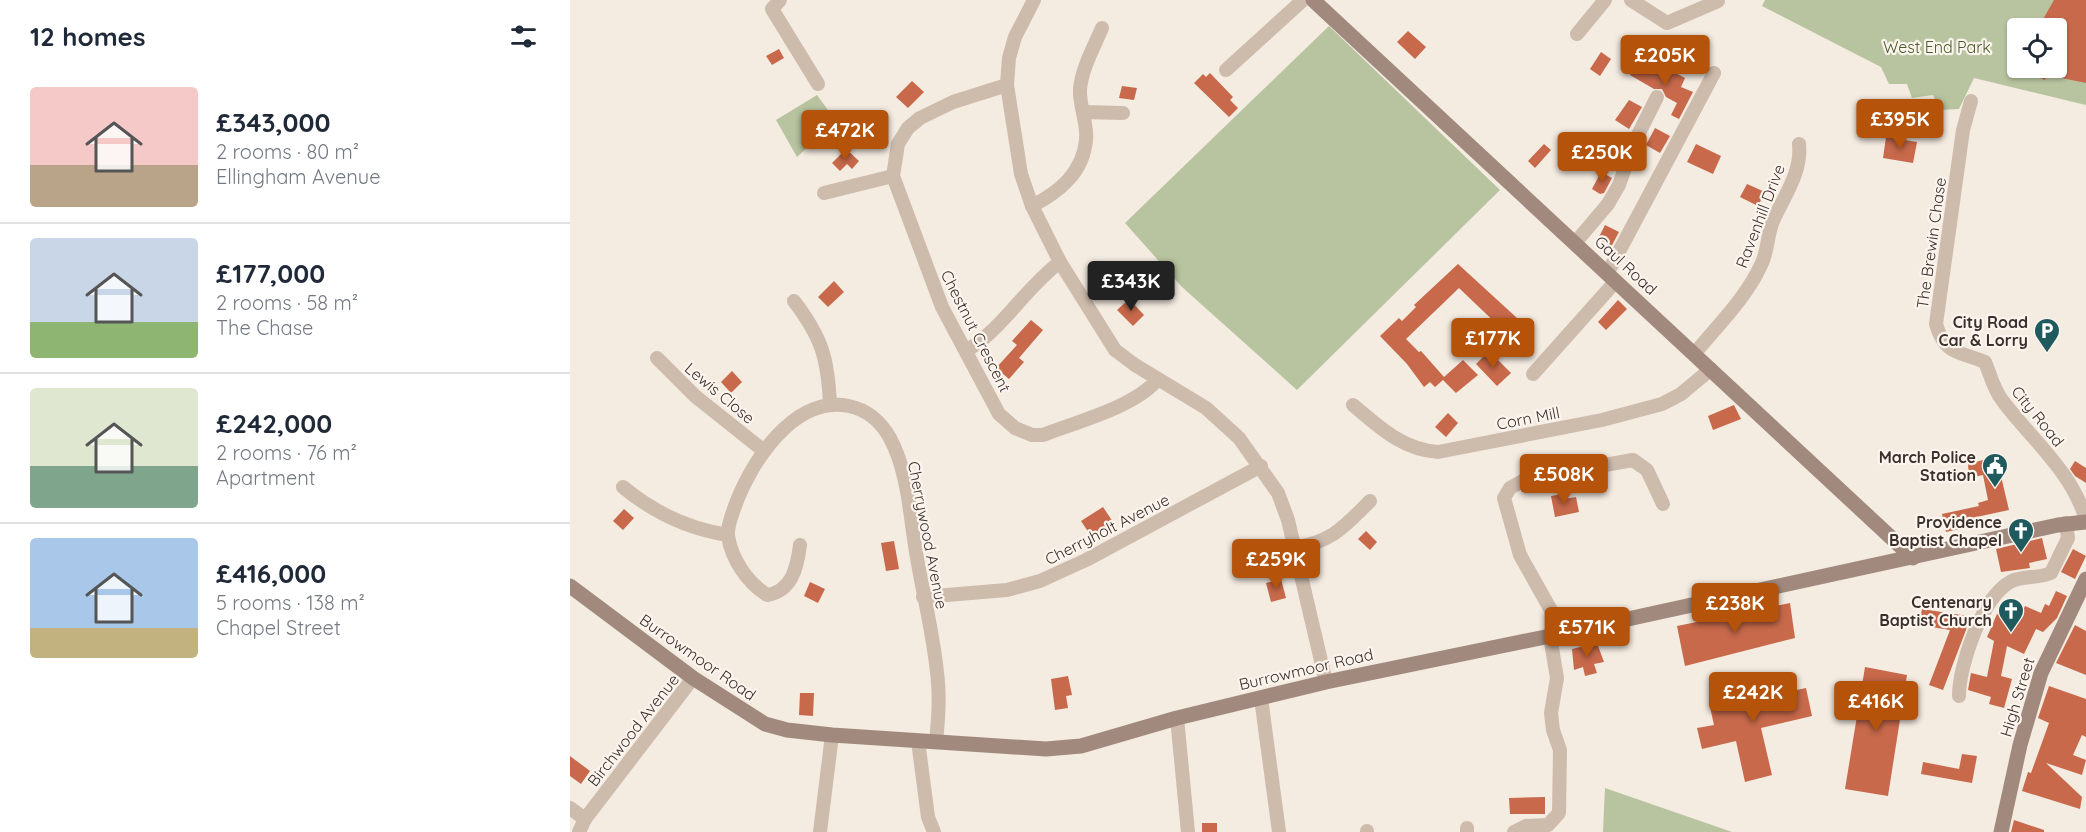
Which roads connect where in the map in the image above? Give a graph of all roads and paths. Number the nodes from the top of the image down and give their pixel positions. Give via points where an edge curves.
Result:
1 (1034, 0) edge
2 (1303, 0) edge
3 (1313, 0) edge
4 (1605, 0) edge
5 (1631, 0) edge
6 (1718, 1) edge
7 (776, 4) edge
8 (1102, 28) dead end
9 (1577, 34) dead end
10 (1226, 70) dead end
11 (1714, 73) dead end
12 (818, 84) dead end
13 (1007, 85) junction
14 (1657, 98) dead end
15 (1971, 101) dead end
16 (1083, 112) junction
17 (1123, 113) dead end
18 (1799, 144) dead end
19 (893, 176) junction
20 (824, 193) dead end
21 (1032, 206) junction
22 (1575, 243) junction
23 (1060, 262) junction
24 (1611, 278) junction
25 (794, 301) dead end
26 (966, 351) junction
27 (1695, 353) junction
28 (657, 358) dead end
29 (1985, 362) joint
30 (1711, 369) junction
31 (1533, 374) dead end
32 (1158, 379) junction
33 (830, 405) junction
34 (1353, 405) dead end
35 (764, 451) junction
36 (1261, 466) junction
37 (623, 487) dead end
38 (1371, 501) dead end
39 (1663, 504) dead end
40 (2086, 521) edge
41 (2066, 523) junction
42 (728, 535) junction
43 (800, 545) dead end
44 (1295, 547) junction
45 (1913, 558) junction
46 (2086, 579) edge
47 (570, 586) edge
48 (923, 597) junction
49 (1555, 635) junction
50 (693, 678) junction
51 (1326, 682) junction
52 (1959, 696) dead end
53 (1261, 698) junction
54 (1177, 718) junction
55 (832, 735) junction
56 (918, 741) junction
57 (936, 742) junction
58 (570, 808) edge
59 (585, 819) junction
60 (579, 832) edge
61 (820, 832) edge
62 (934, 832) edge
63 (1188, 832) edge
64 (1279, 832) edge
65 (1514, 832) edge
66 (2001, 832) edge

1 - 13 street via 1015,37
2 - 10 street
3 - 22 street, Gaul Road
4 - 9 street
5 - 6 street via 1667,23
7 - 12 street
8 - 16 street via 1082,81
11 - 24 street
13 - 19 street, Chestnut Crescent via 953,102 920,118 898,144
13 - 21 street via 1021,174
14 - 22 street via 1614,195
15 - 29 street, The Brewin Chase via 1963,130 1936,324 1940,338 1956,353
16 - 17 street
16 - 21 street via 1086,140 1078,169 1065,184
18 - 27 street, Ravenhill Drive via 1800,158 1793,182 1772,224 1763,263
19 - 20 street
19 - 26 street, Chestnut Crescent via 942,307
21 - 23 street
22 - 24 street, Gaul Road
23 - 26 street via 986,339
23 - 32 street via 1115,350
24 - 27 street, Gaul Road
24 - 31 street
25 - 33 street via 814,327 824,353
26 - 32 street, Chestnut Crescent via 999,414 1032,435 1042,435 1143,394
27 - 30 street, Gaul Road
28 - 35 street, Lewis Close via 695,396
29 - 40 street, City Road via 2001,399 2077,495
30 - 34 street, Corn Mill via 1662,404 1602,420 1438,452 1412,447 1385,432
30 - 45 street, Gaul Road
32 - 36 street via 1206,408 1239,438
33 - 35 street, Cherrywood Avenue via 804,413
33 - 48 street, Cherrywood Avenue via 846,405 870,414 891,440 903,478
35 - 42 street, Cherrywood Avenue via 740,492
36 - 44 street via 1278,493
36 - 48 street, Cherryholt Avenue via 1086,560 1040,580 1007,590
37 - 42 street via 647,507
38 - 44 street via 1337,534 1313,545
39 - 49 street via 1647,470 1633,460 1526,479 1510,488 1504,498 1520,555 1557,621
40 - 41 street, Burrowmoor Road
41 - 45 street, Burrowmoor Road
41 - 52 street via 2068,537 2051,573 2007,584 1983,614 1963,668
42 - 43 street via 734,557 757,589 767,595 778,594 791,581
44 - 51 street
45 - 49 street, Burrowmoor Road
46 - 66 street, High Street via 2041,673
47 - 50 street, Burrowmoor Road
48 - 57 street, Cherrywood Avenue via 938,683
49 - 51 street, Burrowmoor Road
49 - 65 street via 1557,678 1551,713 1552,730 1560,750 1559,813 1548,825 1526,826
50 - 55 street, Burrowmoor Road via 765,724
50 - 59 street, Birchwood Avenue
51 - 53 street, Burrowmoor Road
53 - 54 street, Burrowmoor Road
53 - 64 street
54 - 57 street, Burrowmoor Road via 1081,746 1046,749
54 - 63 street
55 - 56 street, Burrowmoor Road
55 - 61 street
56 - 57 street, Burrowmoor Road
56 - 62 street via 928,817
58 - 59 street
59 - 60 street, Birchwood Avenue

